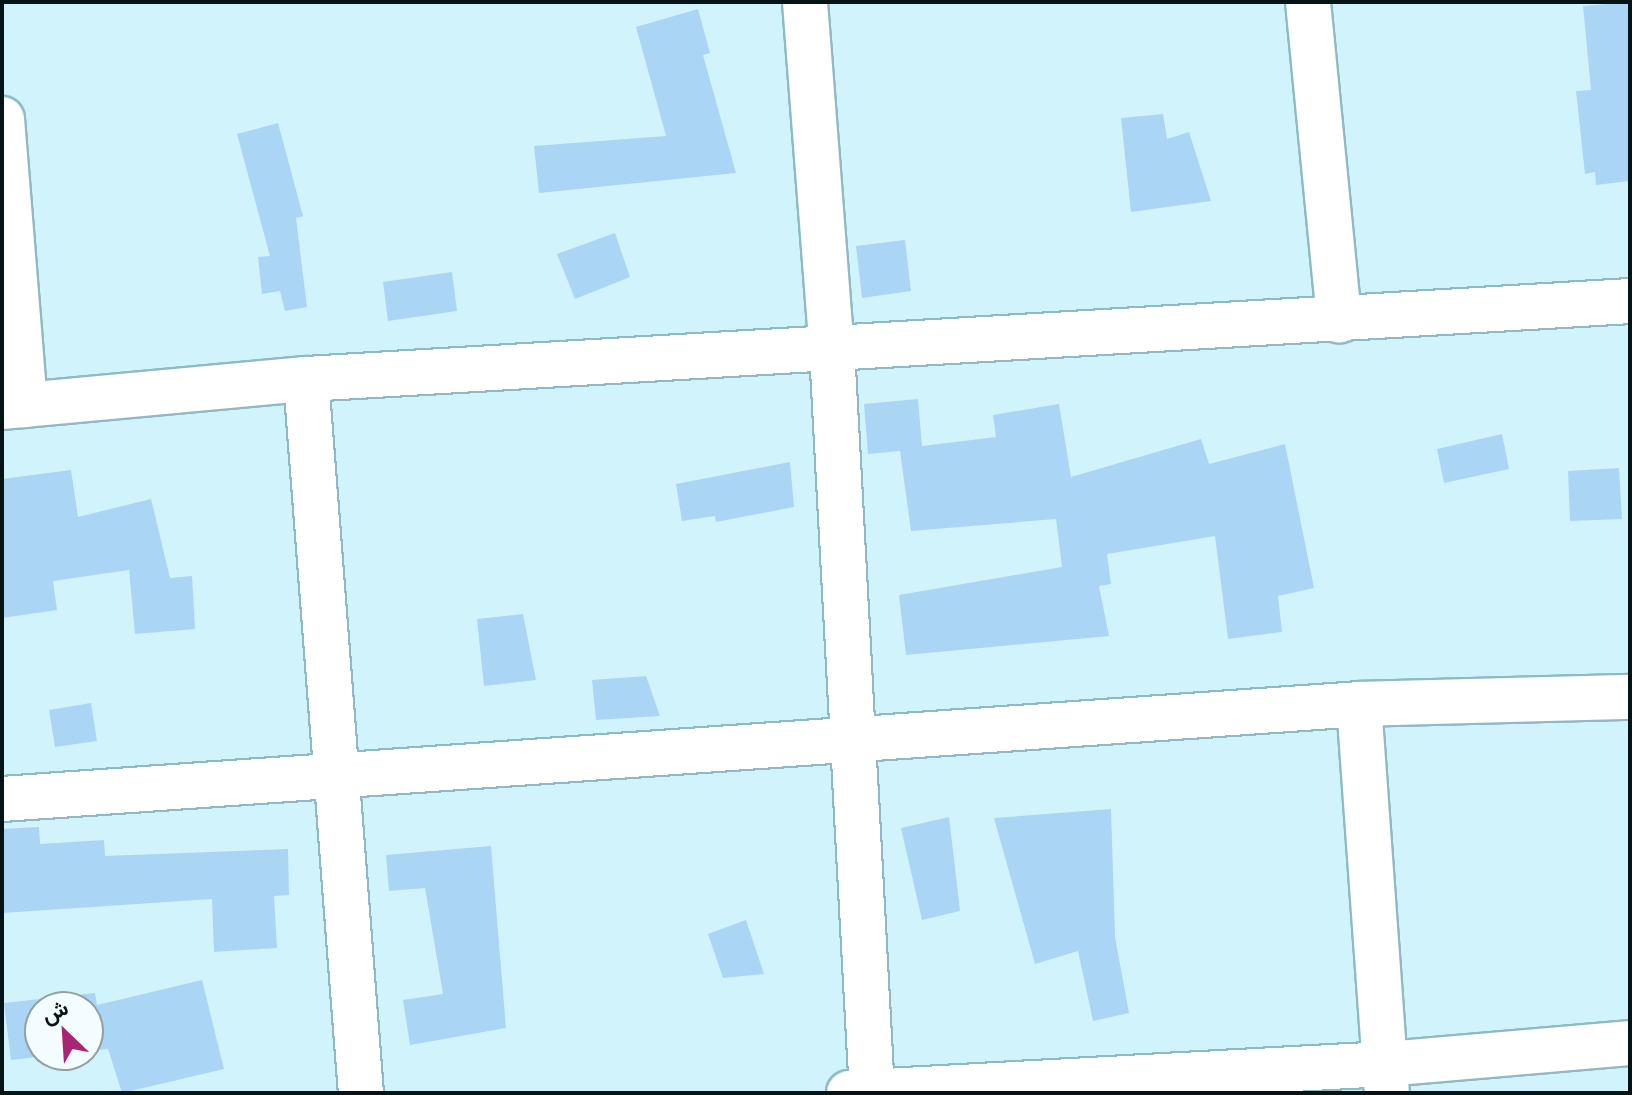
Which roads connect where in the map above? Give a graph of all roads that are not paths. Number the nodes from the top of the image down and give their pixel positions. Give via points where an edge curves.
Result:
1 (805, 2) edge
2 (1308, 2) edge
3 (2, 119) edge
4 (1630, 301) edge
5 (1339, 320) junction
6 (832, 350) junction
7 (306, 379) junction
8 (14, 406) edge
9 (1630, 697) edge
10 (1359, 704) junction
11 (852, 741) junction
12 (332, 773) junction
13 (2, 799) edge
14 (1630, 1043) edge
15 (1387, 1078) edge
16 (864, 1092) edge
17 (361, 1093) edge

1 - 6 street
2 - 5 street
3 - 8 street
4 - 5 street
5 - 6 street
6 - 7 street
6 - 11 street
7 - 8 street
7 - 12 street
9 - 10 street
10 - 11 street
10 - 15 street
11 - 12 street
11 - 16 street
12 - 13 street
12 - 17 street
14 - 15 street
15 - 16 street

